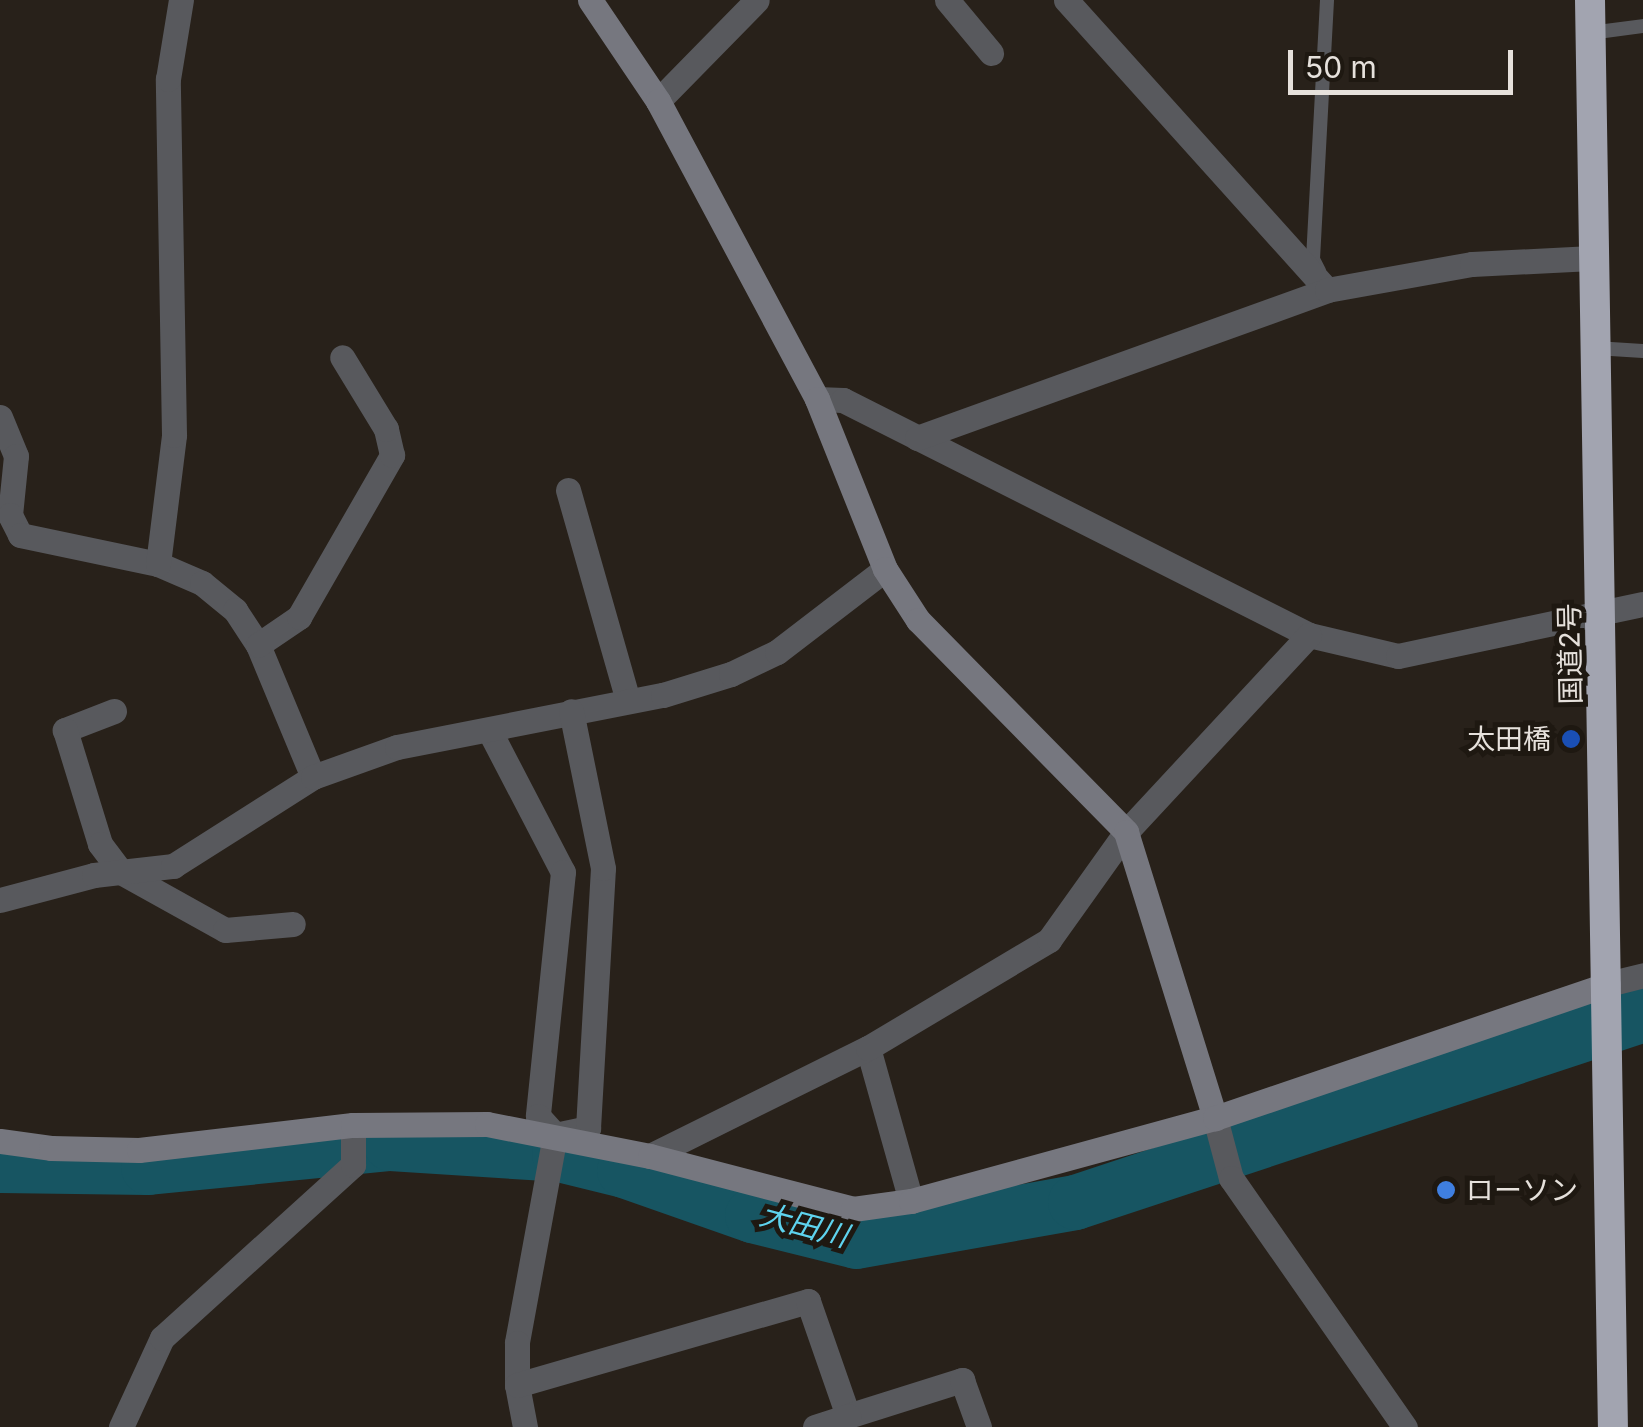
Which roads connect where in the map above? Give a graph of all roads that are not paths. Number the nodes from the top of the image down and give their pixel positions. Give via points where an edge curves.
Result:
1 (181, 0) edge
2 (590, 0) edge
3 (757, 0) edge
4 (947, 0) edge
5 (1066, 0) edge
6 (1327, 0) edge
7 (1590, 0) edge
8 (1643, 26) edge
9 (1590, 33) junction
10 (991, 54) dead end
11 (658, 101) junction
12 (1592, 258) junction
13 (1328, 290) junction
14 (1595, 348) junction
15 (1643, 351) edge
16 (342, 357) dead end
17 (817, 399) junction
18 (0, 417) edge
19 (917, 438) junction
20 (568, 490) dead end
21 (7, 529) edge
22 (158, 564) junction
23 (885, 568) junction
24 (1643, 604) edge
25 (1602, 610) junction
26 (1309, 635) junction
27 (258, 645) junction
28 (628, 701) junction
29 (114, 710) dead end
30 (571, 711) junction
31 (490, 730) junction
32 (313, 778) junction
33 (1126, 832) junction
34 (120, 872) junction
35 (0, 900) edge
36 (293, 924) dead end
37 (1643, 976) edge
38 (1608, 984) junction
39 (868, 1048) junction
40 (1215, 1118) junction
41 (353, 1125) junction
42 (555, 1135) junction
43 (0, 1142) edge
44 (650, 1156) junction
45 (911, 1201) junction
46 (517, 1385) junction
47 (848, 1416) junction
48 (121, 1427) edge
49 (524, 1427) edge
50 (814, 1427) edge
51 (979, 1427) edge
52 (1405, 1427) edge
53 (1613, 1427) edge

1 - 22 street via 168,80 174,435
2 - 11 street
3 - 11 street
4 - 10 street
5 - 13 street
6 - 13 lane via 1314,260
7 - 9 highway, 国道2号
8 - 9 lane
9 - 12 highway, 国道2号
11 - 17 street
12 - 13 street via 1472,264
12 - 14 highway, 国道2号
13 - 19 street
14 - 15 lane
14 - 25 highway, 国道2号
16 - 27 street via 386,429 392,455 300,616
17 - 19 street via 844,400
17 - 23 street
18 - 21 street via 16,456
19 - 26 street
20 - 28 street
21 - 22 street
22 - 27 street via 202,583 235,610
23 - 28 street via 776,652 732,674
23 - 33 street via 918,620
24 - 25 street
25 - 26 street via 1398,656
25 - 38 highway, 国道2号
26 - 33 street
27 - 32 street
28 - 30 street
29 - 34 street via 65,730 100,844
30 - 31 street
30 - 42 street via 602,868 588,1128
31 - 32 street via 397,747
31 - 42 street via 563,872 538,1116
32 - 34 street via 173,866
33 - 39 street via 1049,940
33 - 40 street
34 - 35 street
34 - 36 street via 225,930
37 - 38 street
38 - 40 street
38 - 53 highway, 国道2号
39 - 44 street
39 - 45 street
40 - 45 street
40 - 52 street via 1232,1178
41 - 42 street via 488,1124
41 - 43 street via 139,1150
41 - 48 street via 353,1165 162,1338
42 - 44 street
42 - 46 street via 518,1342
44 - 45 street via 853,1208
46 - 47 street via 808,1301
46 - 49 street
47 - 50 street
47 - 51 street via 962,1380

